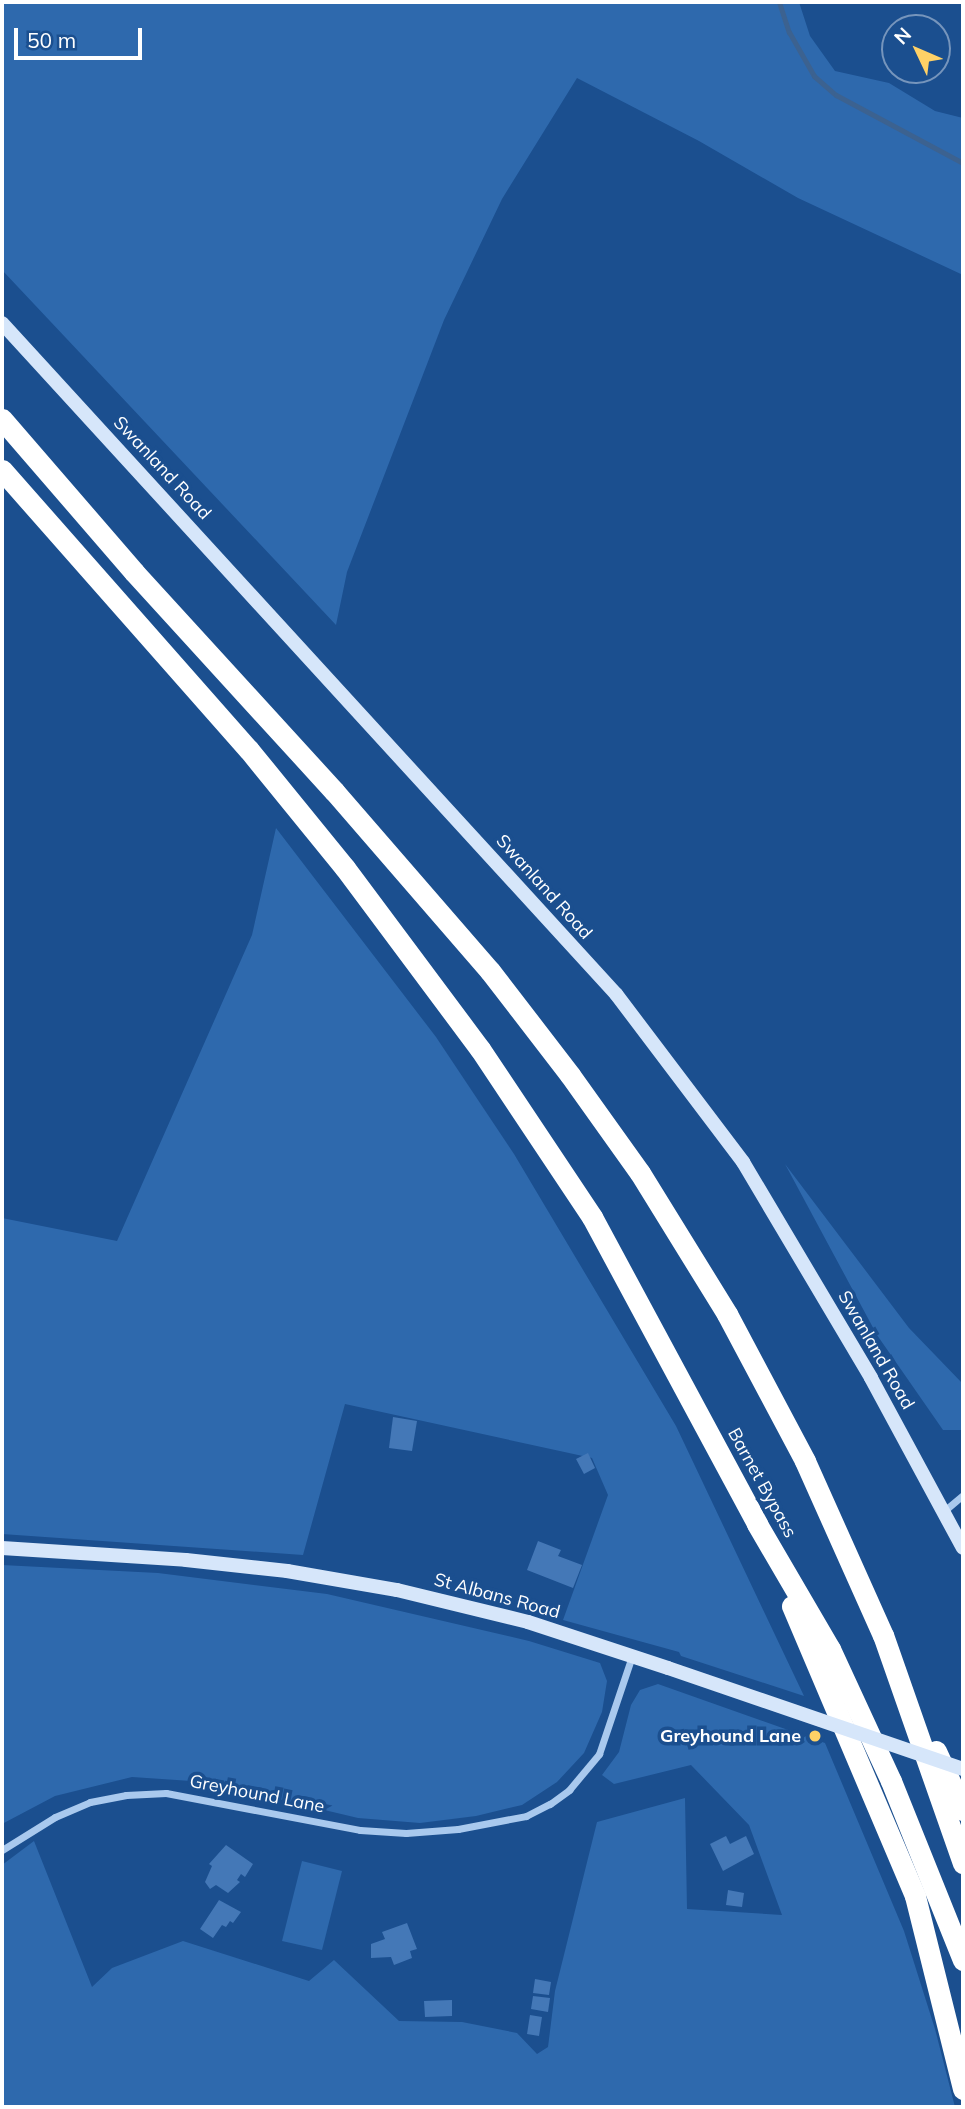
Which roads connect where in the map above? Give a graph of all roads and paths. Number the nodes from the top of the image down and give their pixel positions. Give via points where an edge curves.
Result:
1 (2, 323) edge
2 (2, 419) edge
3 (2, 470) edge
4 (963, 1495) edge
5 (944, 1511) junction
6 (757, 1524) junction
7 (2, 1548) edge
8 (963, 1548) edge
9 (883, 1634) junction
10 (632, 1656) junction
11 (963, 1769) edge
12 (963, 1810) edge
13 (2, 1850) edge
14 (963, 1863) edge
15 (963, 1960) edge
16 (963, 2089) edge

1 - 5 street, Swanland Road via 616,994 743,1161
2 - 9 highway via 371,833 490,971 570,1075 640,1173 727,1314 805,1461
3 - 6 highway, Barnet Bypass via 249,750 345,868 480,1049 592,1217
4 - 5 street
5 - 8 street, Swanland Road
6 - 15 highway, Barnet Bypass via 830,1649 891,1781
6 - 16 highway via 915,1896
7 - 10 street, St Albans Road via 186,1560 397,1590 479,1609
9 - 12 highway
9 - 14 highway
10 - 11 street, St Albans Road, bridge
10 - 13 street, Greyhound Lane via 599,1754 569,1790 526,1816 406,1833 360,1830 166,1793 126,1795 78,1807

